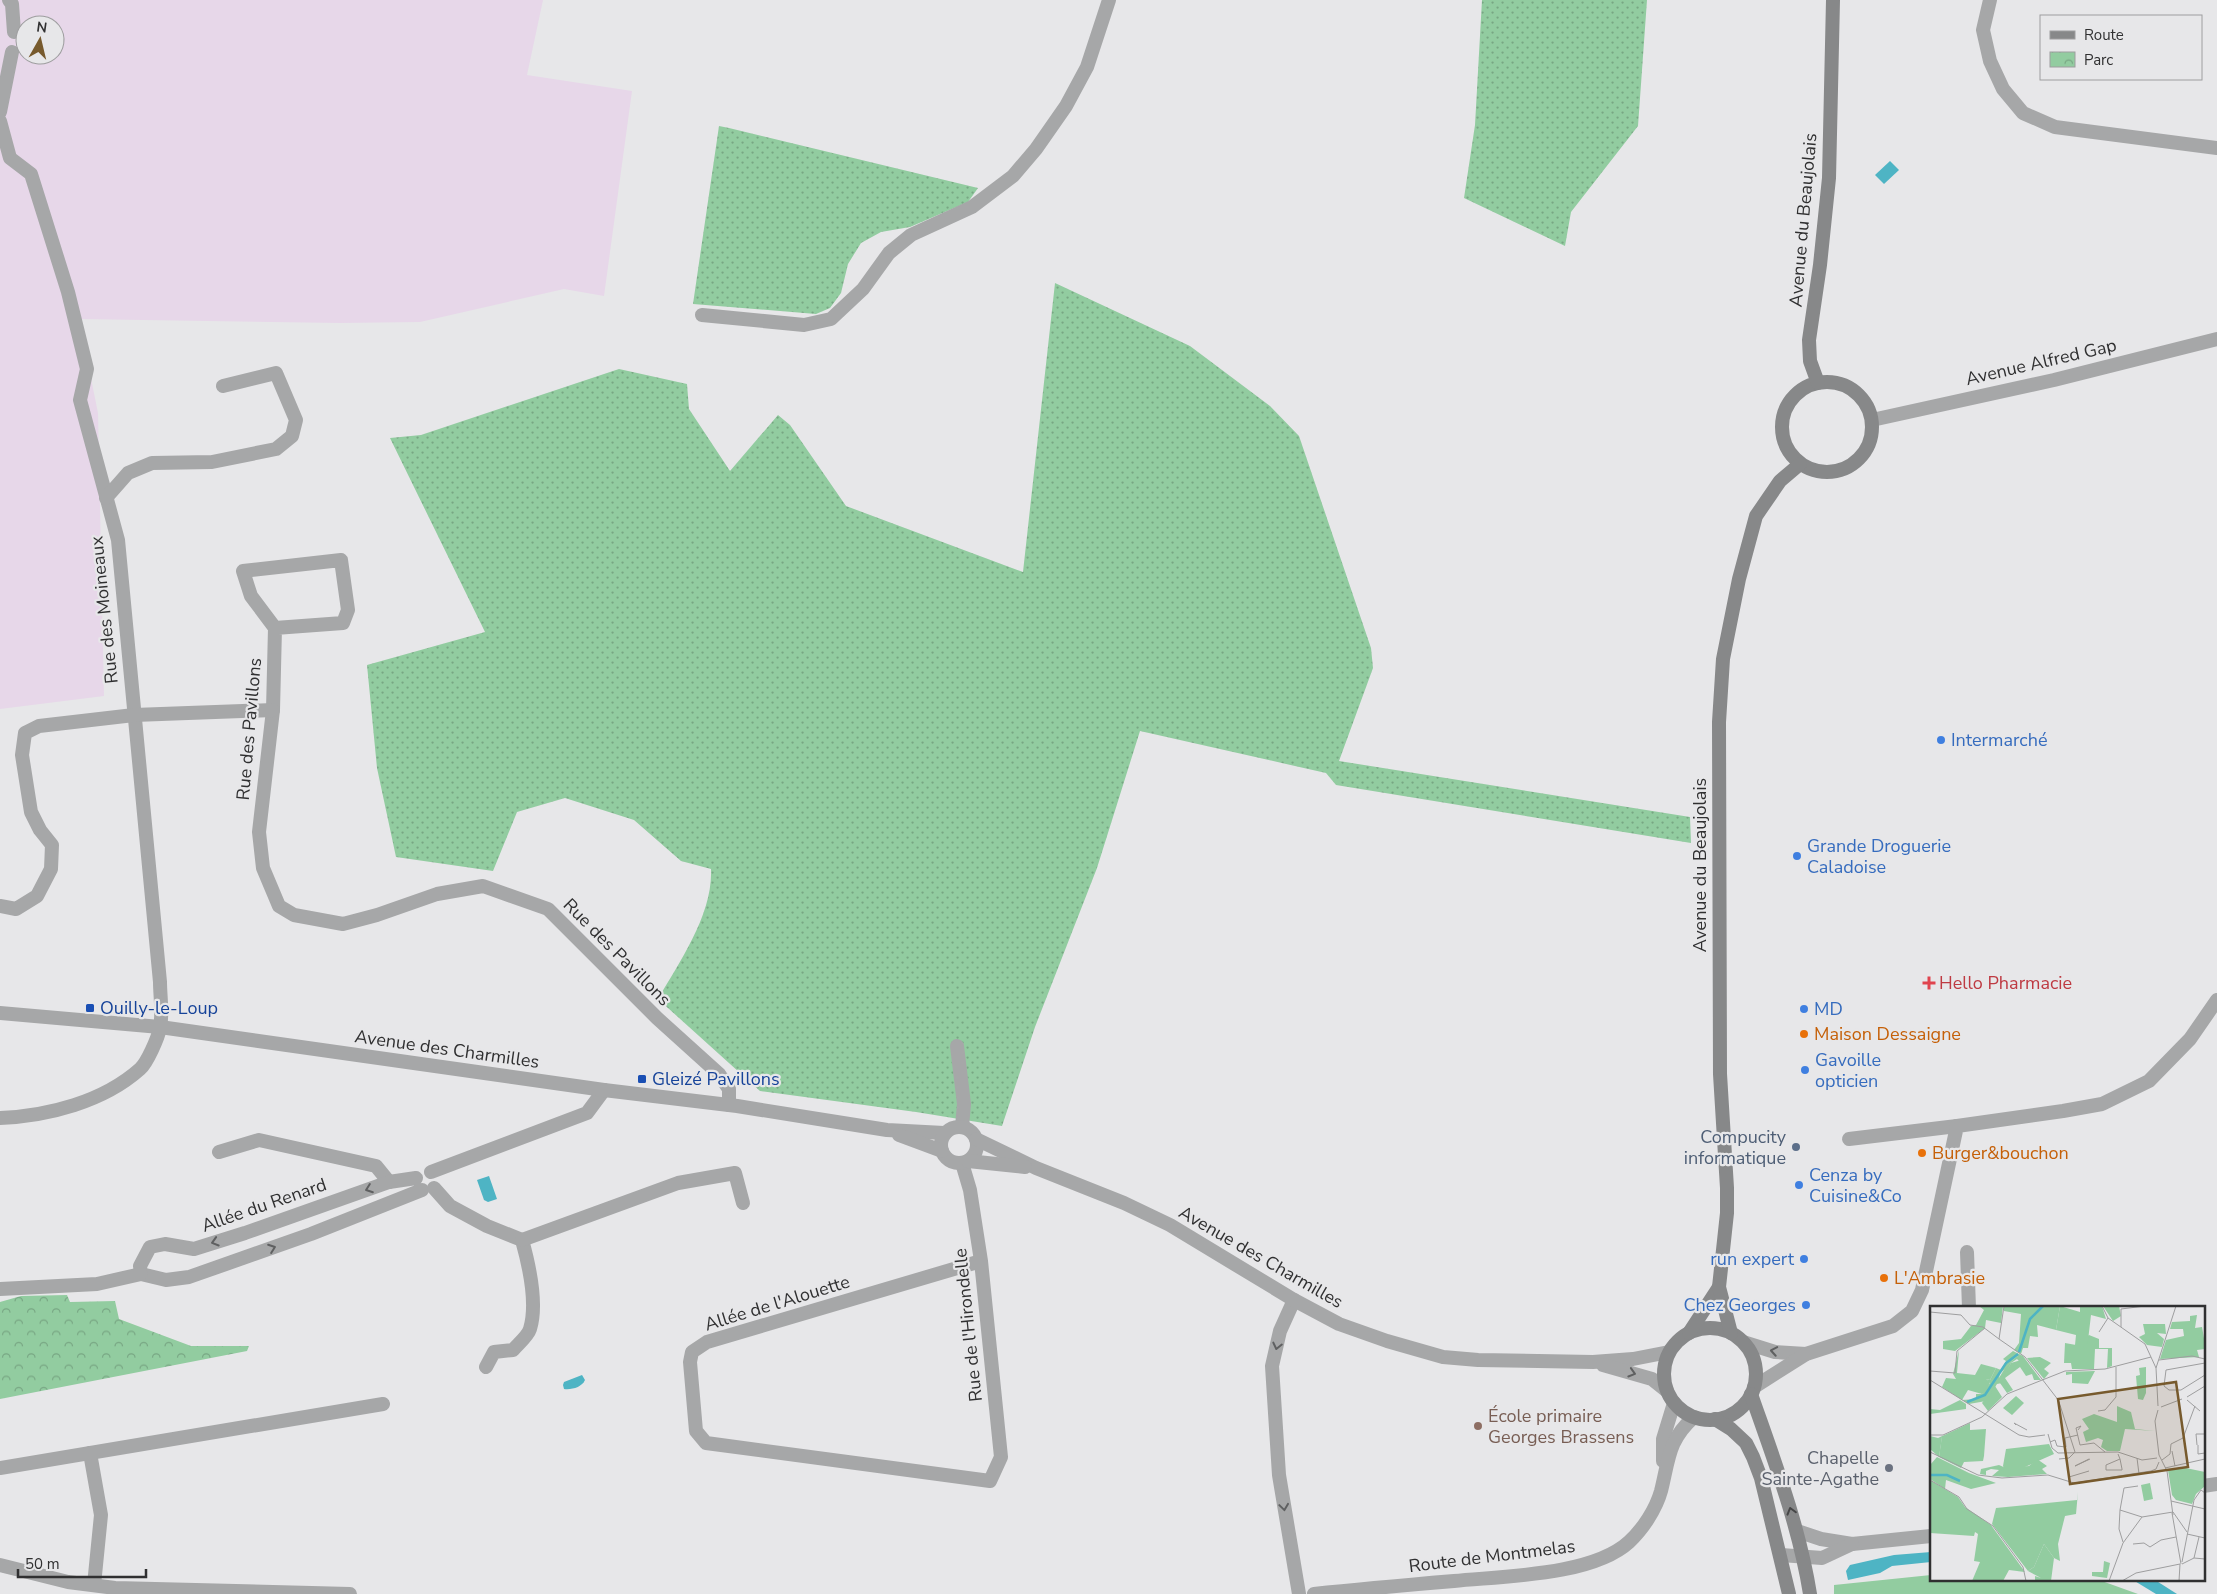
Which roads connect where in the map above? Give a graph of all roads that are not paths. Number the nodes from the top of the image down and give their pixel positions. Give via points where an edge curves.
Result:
1 (9, 0) edge
2 (1109, 0) edge
3 (1833, 0) edge
4 (1990, 0) edge
5 (14, 32) dead end
6 (12, 52) dead end
7 (0, 112) edge
8 (0, 121) edge
9 (2217, 148) edge
10 (702, 315) dead end
11 (2217, 339) edge
12 (1818, 383) junction
13 (223, 386) dead end
14 (1872, 420) junction
15 (1800, 464) junction
16 (106, 498) junction
17 (275, 628) junction
18 (274, 710) junction
19 (134, 715) junction
20 (0, 906) edge
21 (2217, 1000) edge
22 (0, 1013) edge
23 (160, 1027) junction
24 (957, 1046) dead end
25 (604, 1090) junction
26 (729, 1105) junction
27 (0, 1118) edge
28 (1957, 1126) junction
29 (962, 1127) junction
30 (887, 1130) junction
31 (944, 1133) junction
32 (976, 1139) junction
33 (1849, 1139) dead end
34 (942, 1151) junction
35 (219, 1152) dead end
36 (965, 1162) junction
37 (1036, 1168) junction
38 (389, 1182) junction
39 (424, 1185) junction
40 (744, 1203) dead end
41 (522, 1240) junction
42 (1968, 1252) dead end
43 (982, 1261) junction
44 (141, 1274) junction
45 (1719, 1287) junction
46 (0, 1290) edge
47 (1294, 1300) junction
48 (1969, 1306) edge
49 (1689, 1333) junction
50 (1731, 1333) junction
51 (1743, 1342) junction
52 (1669, 1352) junction
53 (1806, 1354) junction
54 (1593, 1362) junction
55 (486, 1367) dead end
56 (1752, 1390) junction
57 (1671, 1397) junction
58 (383, 1404) dead end
59 (1694, 1417) junction
60 (1715, 1419) junction
61 (90, 1454) junction
62 (0, 1468) edge
63 (990, 1481) joint
64 (1662, 1482) junction
65 (2217, 1484) edge
66 (2204, 1486) edge
67 (1797, 1531) junction
68 (1930, 1536) edge
69 (1852, 1544) junction
70 (1781, 1556) junction
71 (1803, 1558) junction
72 (0, 1564) edge
73 (94, 1585) junction
74 (1810, 1592) edge
75 (1789, 1593) edge
76 (350, 1594) edge
77 (1299, 1594) edge
78 (1314, 1594) edge

1 - 5 street
2 - 10 street via 1087,67 1066,106 1013,176 972,207 912,234 889,253 862,289 831,319 804,326
3 - 12 main road, Avenue du Beaujolais via 1829,178 1809,340 1810,361
4 - 9 street via 1983,30 1990,61 2003,90 2023,113 2054,127
6 - 7 street
8 - 16 street, Rue des Moineaux via 10,158 31,174 68,292 87,369 80,400
11 - 14 street, Avenue Alfred Gap via 2054,380
12 - 14 main road via 1842,384 1864,399
12 - 15 main road via 1801,390 1789,403 1782,419 1782,433 1789,452
13 - 16 street via 276,373 296,420 292,436 276,449 221,460 152,463 128,473
14 - 15 main road via 1870,444 1856,462 1838,471 1817,471
15 - 45 main road, Avenue du Beaujolais via 1780,481 1756,516 1723,659 1719,722 1720,1074 1727,1213
16 - 19 street, Rue des Moineaux via 118,540
17 - 17 street via 251,596 243,571 341,560 348,610 343,623
17 - 18 street, Rue des Pavillons
18 - 19 street
18 - 26 street, Rue des Pavillons via 259,832 263,868 279,906 294,915 344,924 438,894 484,886 548,909 657,1018 719,1074 730,1089
19 - 20 street via 38,726 25,733 22,755 31,812 52,845 51,869 37,896 16,908
19 - 23 street, Rue des Moineaux via 160,982
21 - 28 street via 2190,1039 2149,1081 2102,1104
22 - 23 street, Avenue des Charmilles
23 - 25 street, Avenue des Charmilles
23 - 27 street via 142,1068 120,1084 90,1100 45,1112
24 - 29 street via 964,1104
25 - 26 street, Avenue des Charmilles
25 - 39 street via 587,1113 432,1172 421,1172
26 - 30 street, Avenue des Charmilles
28 - 33 street
28 - 53 street via 1922,1290 1912,1311 1893,1326
29 - 31 street
29 - 32 street via 971,1131
30 - 31 street, Avenue des Charmilles
30 - 34 street, Avenue des Charmilles
31 - 34 street via 940,1142
32 - 36 street via 975,1154
32 - 37 street, Avenue des Charmilles
34 - 36 street via 949,1161
35 - 38 street via 259,1140 376,1166
36 - 37 street, Avenue des Charmilles
36 - 43 street, Rue de l'Hirondelle
37 - 47 street, Avenue des Charmilles via 1170,1225
38 - 39 street, Allée du Renard
38 -> 44 street, Allée du Renard via 194,1249 165,1244 150,1247 140,1266
39 - 41 street via 450,1206
44 -> 39 street via 166,1280 190,1277 311,1234
40 - 41 street via 734,1167 678,1183
41 - 55 street via 533,1301 530,1330 513,1350 494,1352
42 - 48 street
43 - 63 street, Rue de l'Hirondelle via 1001,1457
43 - 63 street, Allée de l'Alouette via 707,1342 692,1352 690,1362 696,1431 706,1443
44 - 46 street via 97,1284
45 - 49 main road, Avenue du Beaujolais
45 - 50 main road, Avenue du Beaujolais
47 - 54 street, Avenue des Charmilles via 1339,1324 1444,1357
47 -> 77 street via 1280,1331 1272,1366 1279,1475
49 - 50 main road via 1702,1328 1717,1328
49 - 52 main road
50 - 51 main road
53 -> 51 street via 1775,1352
51 - 56 main road via 1754,1363 1756,1375
52 - 54 street, Avenue des Charmilles
52 - 57 main road via 1664,1378
53 - 56 street
54 -> 57 street, Avenue des Charmilles via 1652,1379
56 - 60 main road via 1737,1411
67 -> 56 main road
57 - 59 main road via 1683,1411
57 - 64 street, Route de Montmelas via 1663,1439
58 - 61 street
59 - 60 main road
59 - 64 street, Route de Montmelas via 1681,1429 1673,1443
60 - 70 main road via 1746,1443 1753,1457
61 - 62 street
61 - 73 street via 101,1515
64 - 78 street, Route de Montmelas via 1649,1518 1629,1542 1606,1557 1578,1566 1522,1575
65 - 66 street
67 - 69 street
67 - 71 main road
68 - 69 street
69 - 71 street via 1822,1558
70 - 71 street
70 - 75 main road
71 - 74 main road
72 - 73 street via 68,1582
73 - 76 street via 159,1590

